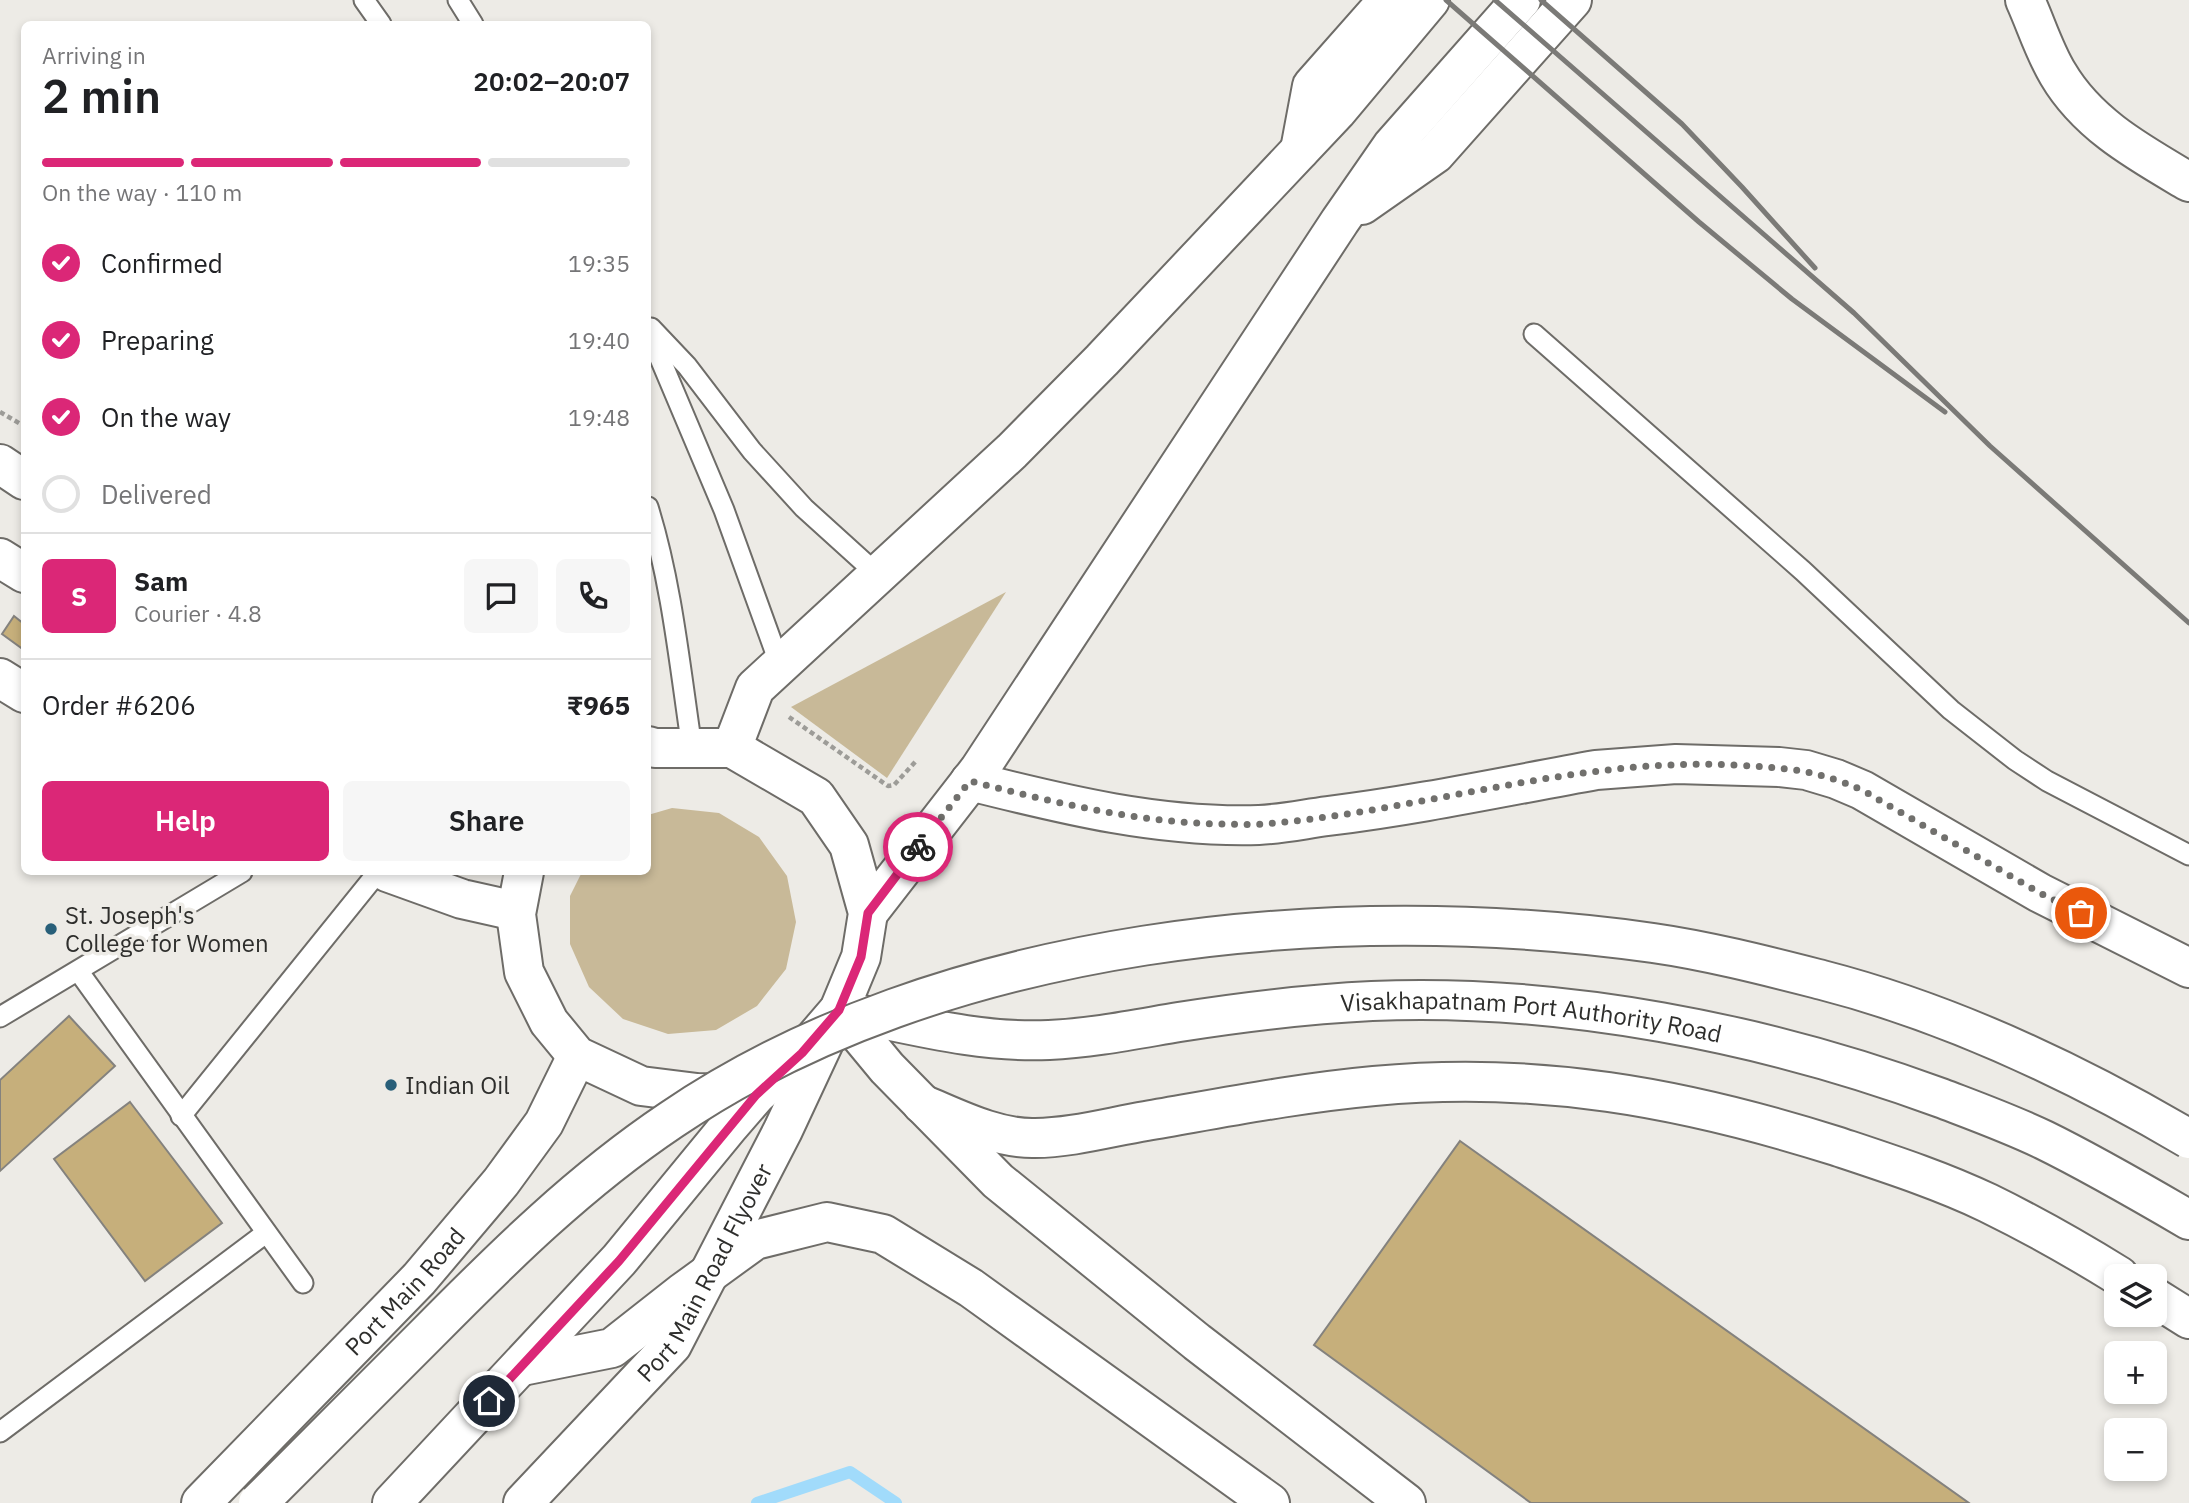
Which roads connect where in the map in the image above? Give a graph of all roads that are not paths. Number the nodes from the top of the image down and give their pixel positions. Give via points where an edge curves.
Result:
1 (364, 0) edge
2 (458, 0) edge
3 (1388, 0) edge
4 (1430, 0) edge
5 (1521, 0) edge
6 (1572, 0) edge
7 (2025, 0) edge
8 (379, 21) edge
9 (471, 21) edge
10 (1300, 149) junction
11 (2189, 182) edge
12 (1340, 220) junction
13 (651, 327) edge
14 (1534, 334) dead end
15 (651, 337) edge
16 (0, 464) edge
17 (21, 478) edge
18 (651, 517) edge
19 (0, 558) edge
20 (21, 571) edge
21 (878, 575) junction
22 (780, 665) junction
23 (0, 678) edge
24 (21, 691) edge
25 (661, 748) edge
26 (732, 748) junction
27 (970, 781) junction
28 (2189, 855) edge
29 (237, 875) edge
30 (376, 875) edge
31 (395, 875) edge
32 (523, 875) edge
33 (516, 911) junction
34 (868, 913) junction
35 (2189, 968) edge
36 (79, 972) junction
37 (839, 1010) junction
38 (0, 1017) edge
39 (577, 1056) junction
40 (756, 1095) junction
41 (922, 1104) junction
42 (181, 1116) junction
43 (2189, 1139) edge
44 (2189, 1220) edge
45 (266, 1233) junction
46 (2104, 1267) edge
47 (709, 1272) junction
48 (303, 1283) dead end
49 (2167, 1305) edge
50 (2189, 1319) edge
51 (522, 1366) junction
52 (1, 1429) edge
53 (201, 1503) edge
54 (258, 1503) edge
55 (392, 1503) edge
56 (523, 1503) edge
57 (1270, 1503) edge
58 (1406, 1503) edge

1 - 8 lane
2 - 9 lane
3 - 10 main road via 1312,86
4 - 10 main road
5 - 12 main road via 1392,146
6 - 12 main road via 1435,154
7 - 11 main road via 2058,74 2092,117 2127,145
10 - 21 main road via 1102,360
12 - 27 main road
13 - 21 lane via 804,509
14 - 28 lane via 1803,571 1951,710 2047,781
15 - 22 lane via 724,510
16 - 17 main road
18 - 25 lane via 656,534
19 - 20 main road
21 - 22 main road
22 - 26 main road via 755,688
23 - 24 main road
25 - 26 main road
26 - 34 main road via 816,797 849,845
27 - 34 main road
27 - 35 main road via 1122,816 1260,825 1372,811 1633,766 1713,764 1806,770 1862,790 2040,893
29 - 36 lane
30 - 42 lane
31 - 33 main road via 462,900
32 - 33 main road
33 - 39 main road via 524,972 549,1022
34 - 37 main road, Port Main Road Flyover via 861,957
36 - 38 lane
36 - 42 lane
37 - 40 main road via 802,1053
37 - 41 main road
37 - 44 main road, Visakhapatnam Port Authority Road via 965,1036 1049,1040 1375,1001 1534,1006 1686,1026 1885,1077 1964,1107 2041,1139
37 - 47 main road, Port Main Road Flyover
39 - 40 main road via 641,1086
39 - 53 main road, Port Main Road via 544,1123 501,1182 419,1279
40 - 51 main road via 619,1261
41 - 46 main road via 982,1129 1033,1138 1377,1086 1500,1082 1600,1090 1708,1109 1879,1160 1986,1202
41 - 58 main road via 998,1181
42 - 45 lane
43 - 54 main road, bridge via 1988,1037 1826,981 1659,944 1498,928 1329,927 1100,953 1014,971 867,1017 784,1056 672,1119 549,1214
45 - 48 lane
45 - 52 lane
47 - 51 main road via 612,1348
47 - 56 main road, Port Main Road Flyover via 672,1345
47 - 57 main road via 755,1240 827,1222 883,1234 971,1288
49 - 50 main road
51 - 55 main road

